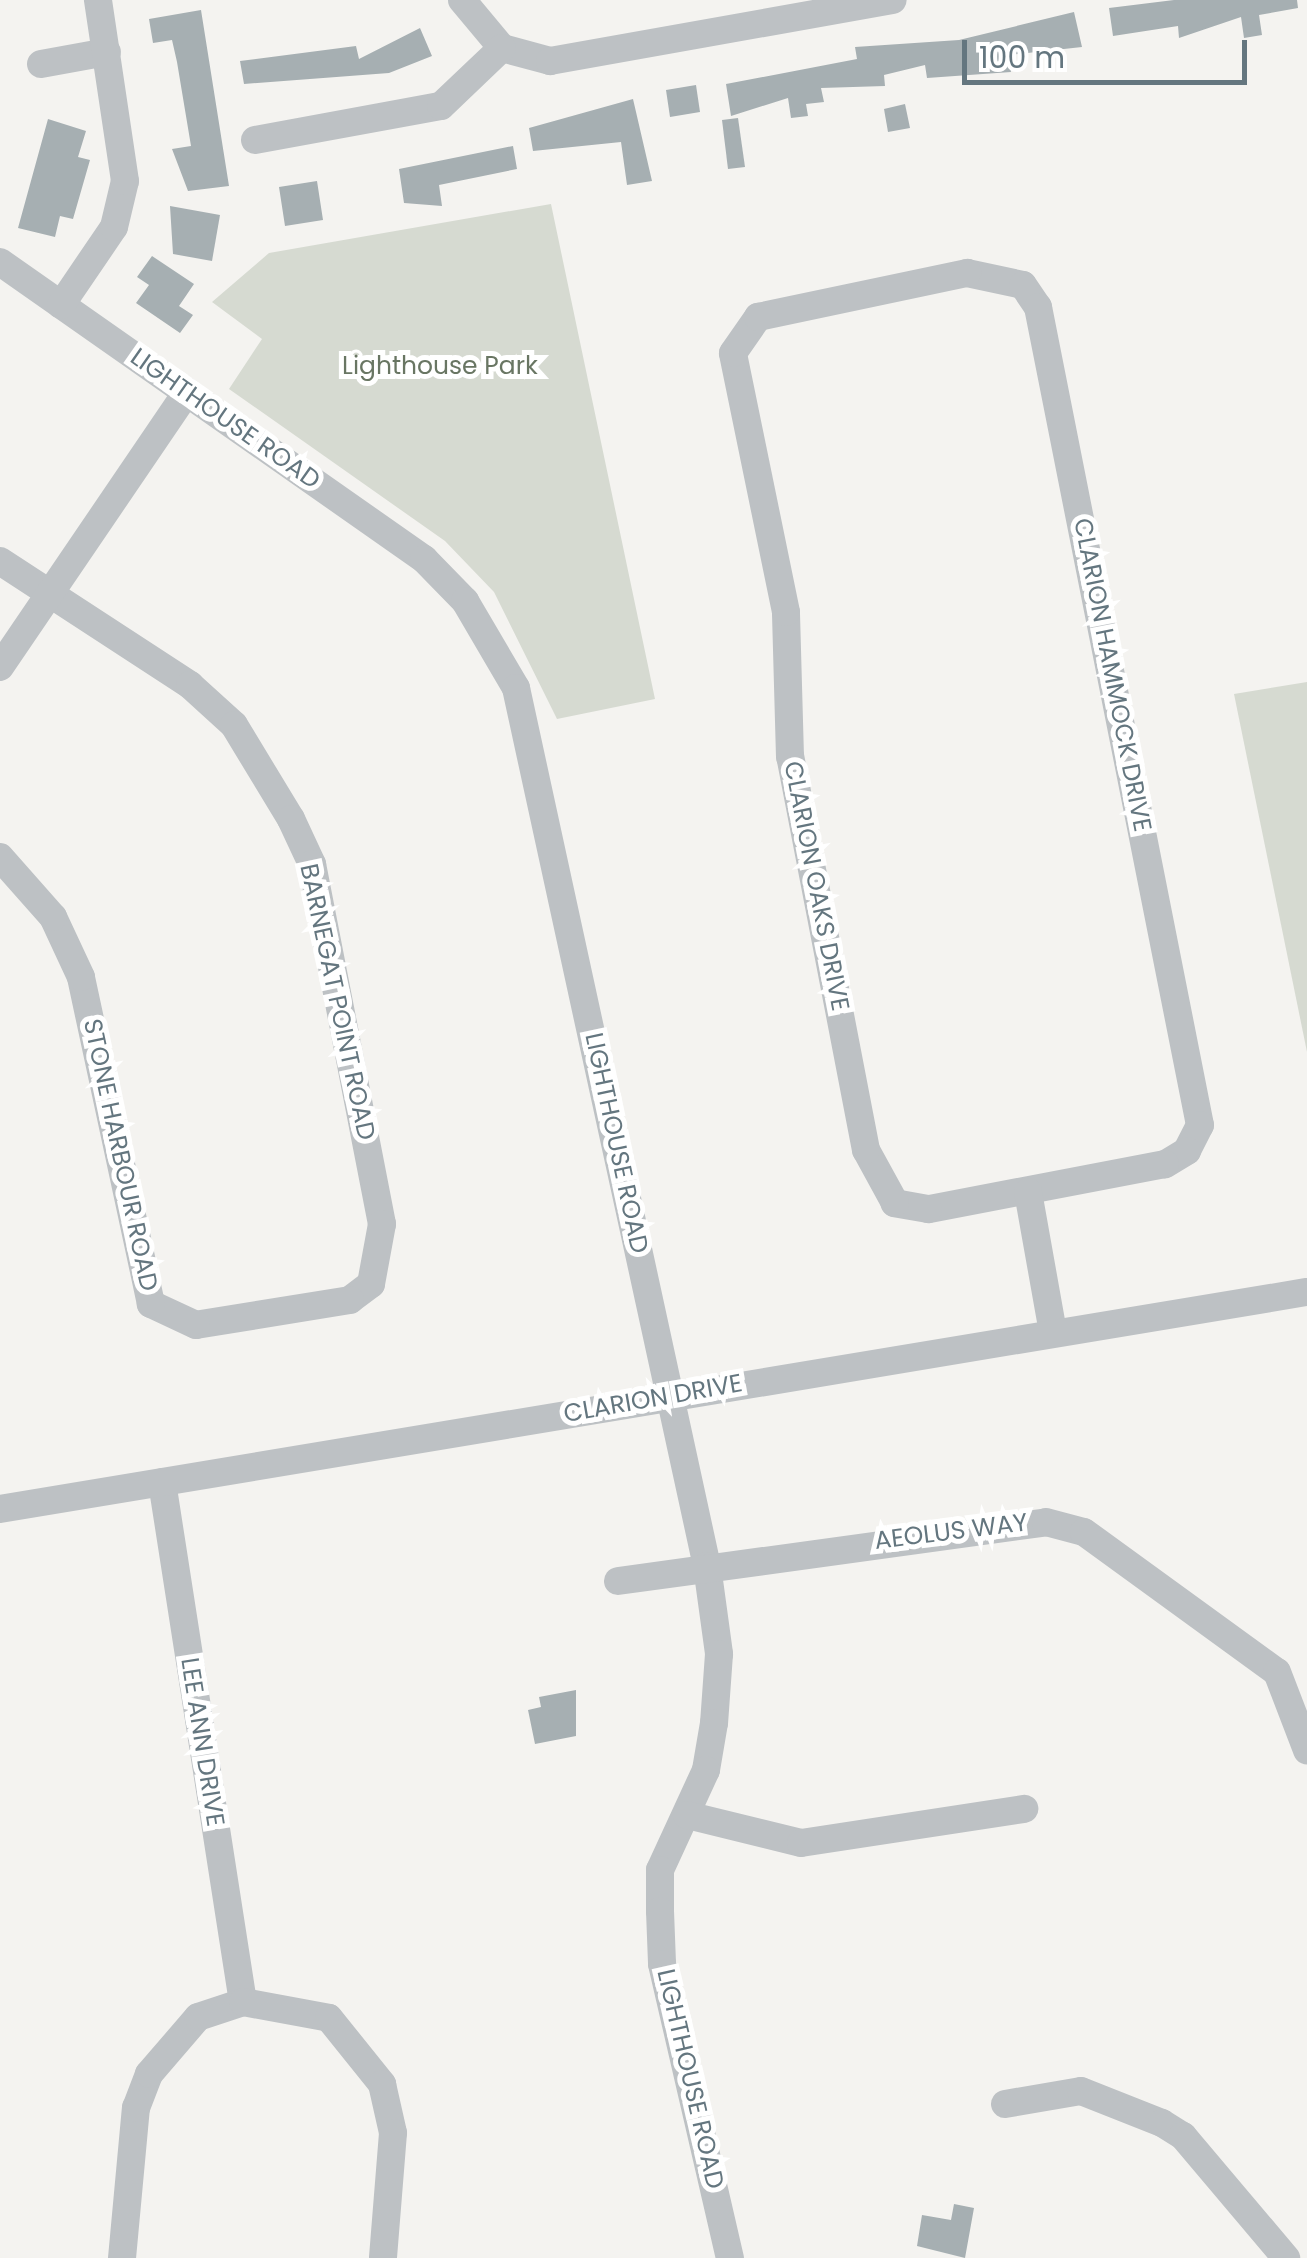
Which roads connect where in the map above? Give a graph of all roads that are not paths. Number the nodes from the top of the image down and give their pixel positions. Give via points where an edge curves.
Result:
1 (98, 0) edge
2 (462, 0) edge
3 (893, 0) edge
4 (502, 48) junction
5 (108, 52) junction
6 (41, 64) dead end
7 (254, 140) dead end
8 (0, 262) edge
9 (61, 304) junction
10 (779, 311) joint
11 (187, 392) junction
12 (0, 561) edge
13 (50, 596) junction
14 (0, 667) edge
15 (0, 857) edge
16 (1028, 1192) junction
17 (382, 1224) joint
18 (1307, 1292) edge
19 (1053, 1332) junction
20 (668, 1396) junction
21 (162, 1482) junction
22 (0, 1509) edge
23 (707, 1566) junction
24 (618, 1581) dead end
25 (1307, 1750) edge
26 (1024, 1808) dead end
27 (687, 1815) junction
28 (243, 2002) junction
29 (1006, 2104) dead end
30 (122, 2258) edge
31 (383, 2258) edge
32 (730, 2258) edge
33 (1286, 2258) edge

1 - 5 street
2 - 4 street
3 - 4 street via 550,61
4 - 7 street via 441,106
5 - 6 street
5 - 9 street via 125,181 114,226
8 - 9 street, LIGHTHOUSE ROAD
9 - 11 street, LIGHTHOUSE ROAD
10 - 16 street, CLARION OAKS DRIVE via 742,332 733,353 786,612 790,757 866,1150 895,1202 928,1209
10 - 16 street, CLARION HAMMOCK DRIVE via 967,273 1022,285 1038,306 1200,1125 1188,1151 1166,1164
11 - 13 street
11 - 20 street, LIGHTHOUSE ROAD via 424,558 465,602 516,688
12 - 13 street, BARNEGAT POINT ROAD
13 - 14 street
13 - 17 street, BARNEGAT POINT ROAD via 204,698 262,764 292,819 312,864
15 - 17 street, STONE HARBOUR ROAD via 54,917 81,977 151,1304 196,1324 350,1300 382,1260
16 - 19 street
18 - 19 street, CLARION DRIVE
19 - 20 street, CLARION DRIVE
20 - 21 street, CLARION DRIVE
20 - 23 street, LIGHTHOUSE ROAD
21 - 22 street, CLARION DRIVE
21 - 28 street, LEE ANN DRIVE
23 - 24 street, AEOLUS WAY
23 - 25 street, AEOLUS WAY via 1005,1522 1084,1532 1277,1672
23 - 27 street, LIGHTHOUSE ROAD via 719,1654 714,1723
26 - 27 street via 801,1843
27 - 32 street, LIGHTHOUSE ROAD via 660,1870 662,1964
28 - 30 street via 198,2017 149,2074 136,2108
28 - 31 street via 329,2018 382,2084 393,2132
29 - 33 street via 1081,2091 1162,2123

